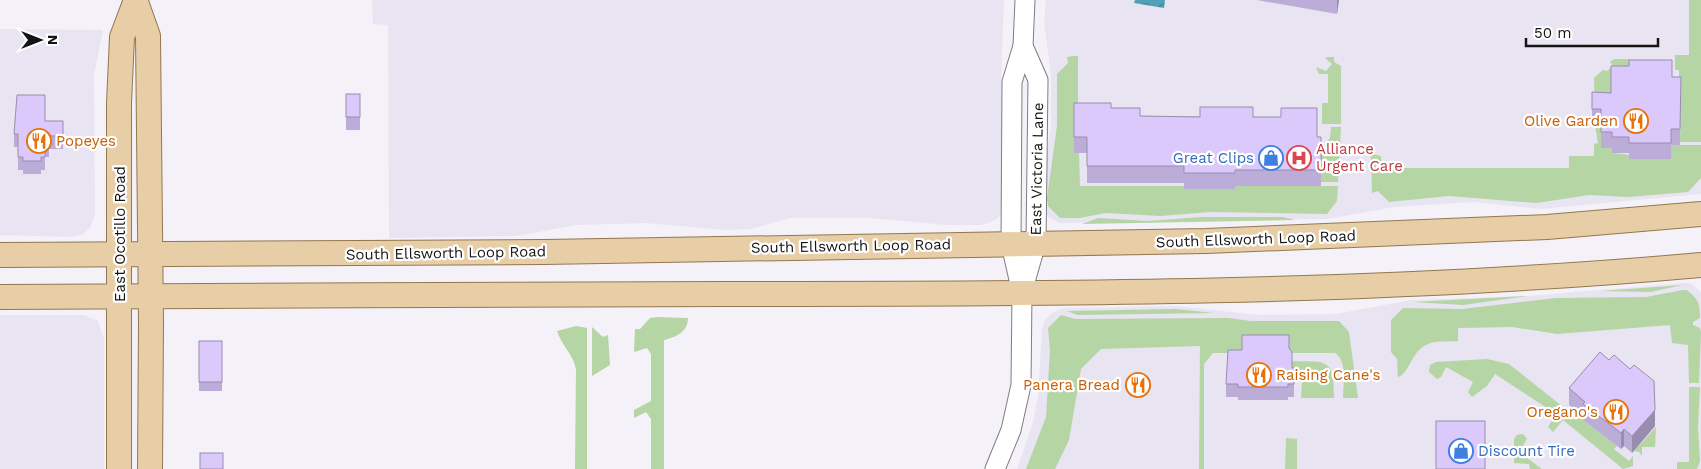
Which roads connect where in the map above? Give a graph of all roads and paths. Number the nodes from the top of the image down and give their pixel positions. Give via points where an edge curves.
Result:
1 (1025, 0) edge
2 (136, 1) edge
3 (1022, 46) junction
4 (1701, 214) edge
5 (1036, 243) junction
6 (1011, 244) junction
7 (0, 255) edge
8 (120, 255) junction
9 (150, 255) junction
10 (1701, 265) edge
11 (1022, 293) junction
12 (150, 296) junction
13 (0, 297) edge
14 (120, 297) junction
15 (119, 469) edge
16 (150, 469) edge
17 (995, 469) edge

1 - 3 street, East Victoria Lane
2 - 8 main road, East Ocotillo Road via 122,37
2 - 9 main road, East Ocotillo Road via 148,36
3 - 5 street, East Victoria Lane via 1038,80
3 - 6 street, East Victoria Lane via 1012,82
4 - 5 main road, South Ellsworth Loop Road via 1547,227 1356,236
5 - 6 main road, South Ellsworth Loop Road
5 - 11 street, East Victoria Lane
6 - 9 main road, South Ellsworth Loop Road via 609,252
6 - 11 street, East Victoria Lane
7 - 8 main road, South Ellsworth Loop Road
8 - 9 main road, South Ellsworth Loop Road
8 - 14 main road, East Ocotillo Road
9 - 12 main road, East Ocotillo Road
10 - 11 main road via 1371,286
11 - 12 main road
11 - 17 street, East Victoria Lane via 1020,385 1011,430
12 - 14 main road
12 - 16 main road, East Ocotillo Road
13 - 14 main road
14 - 15 main road, East Ocotillo Road

